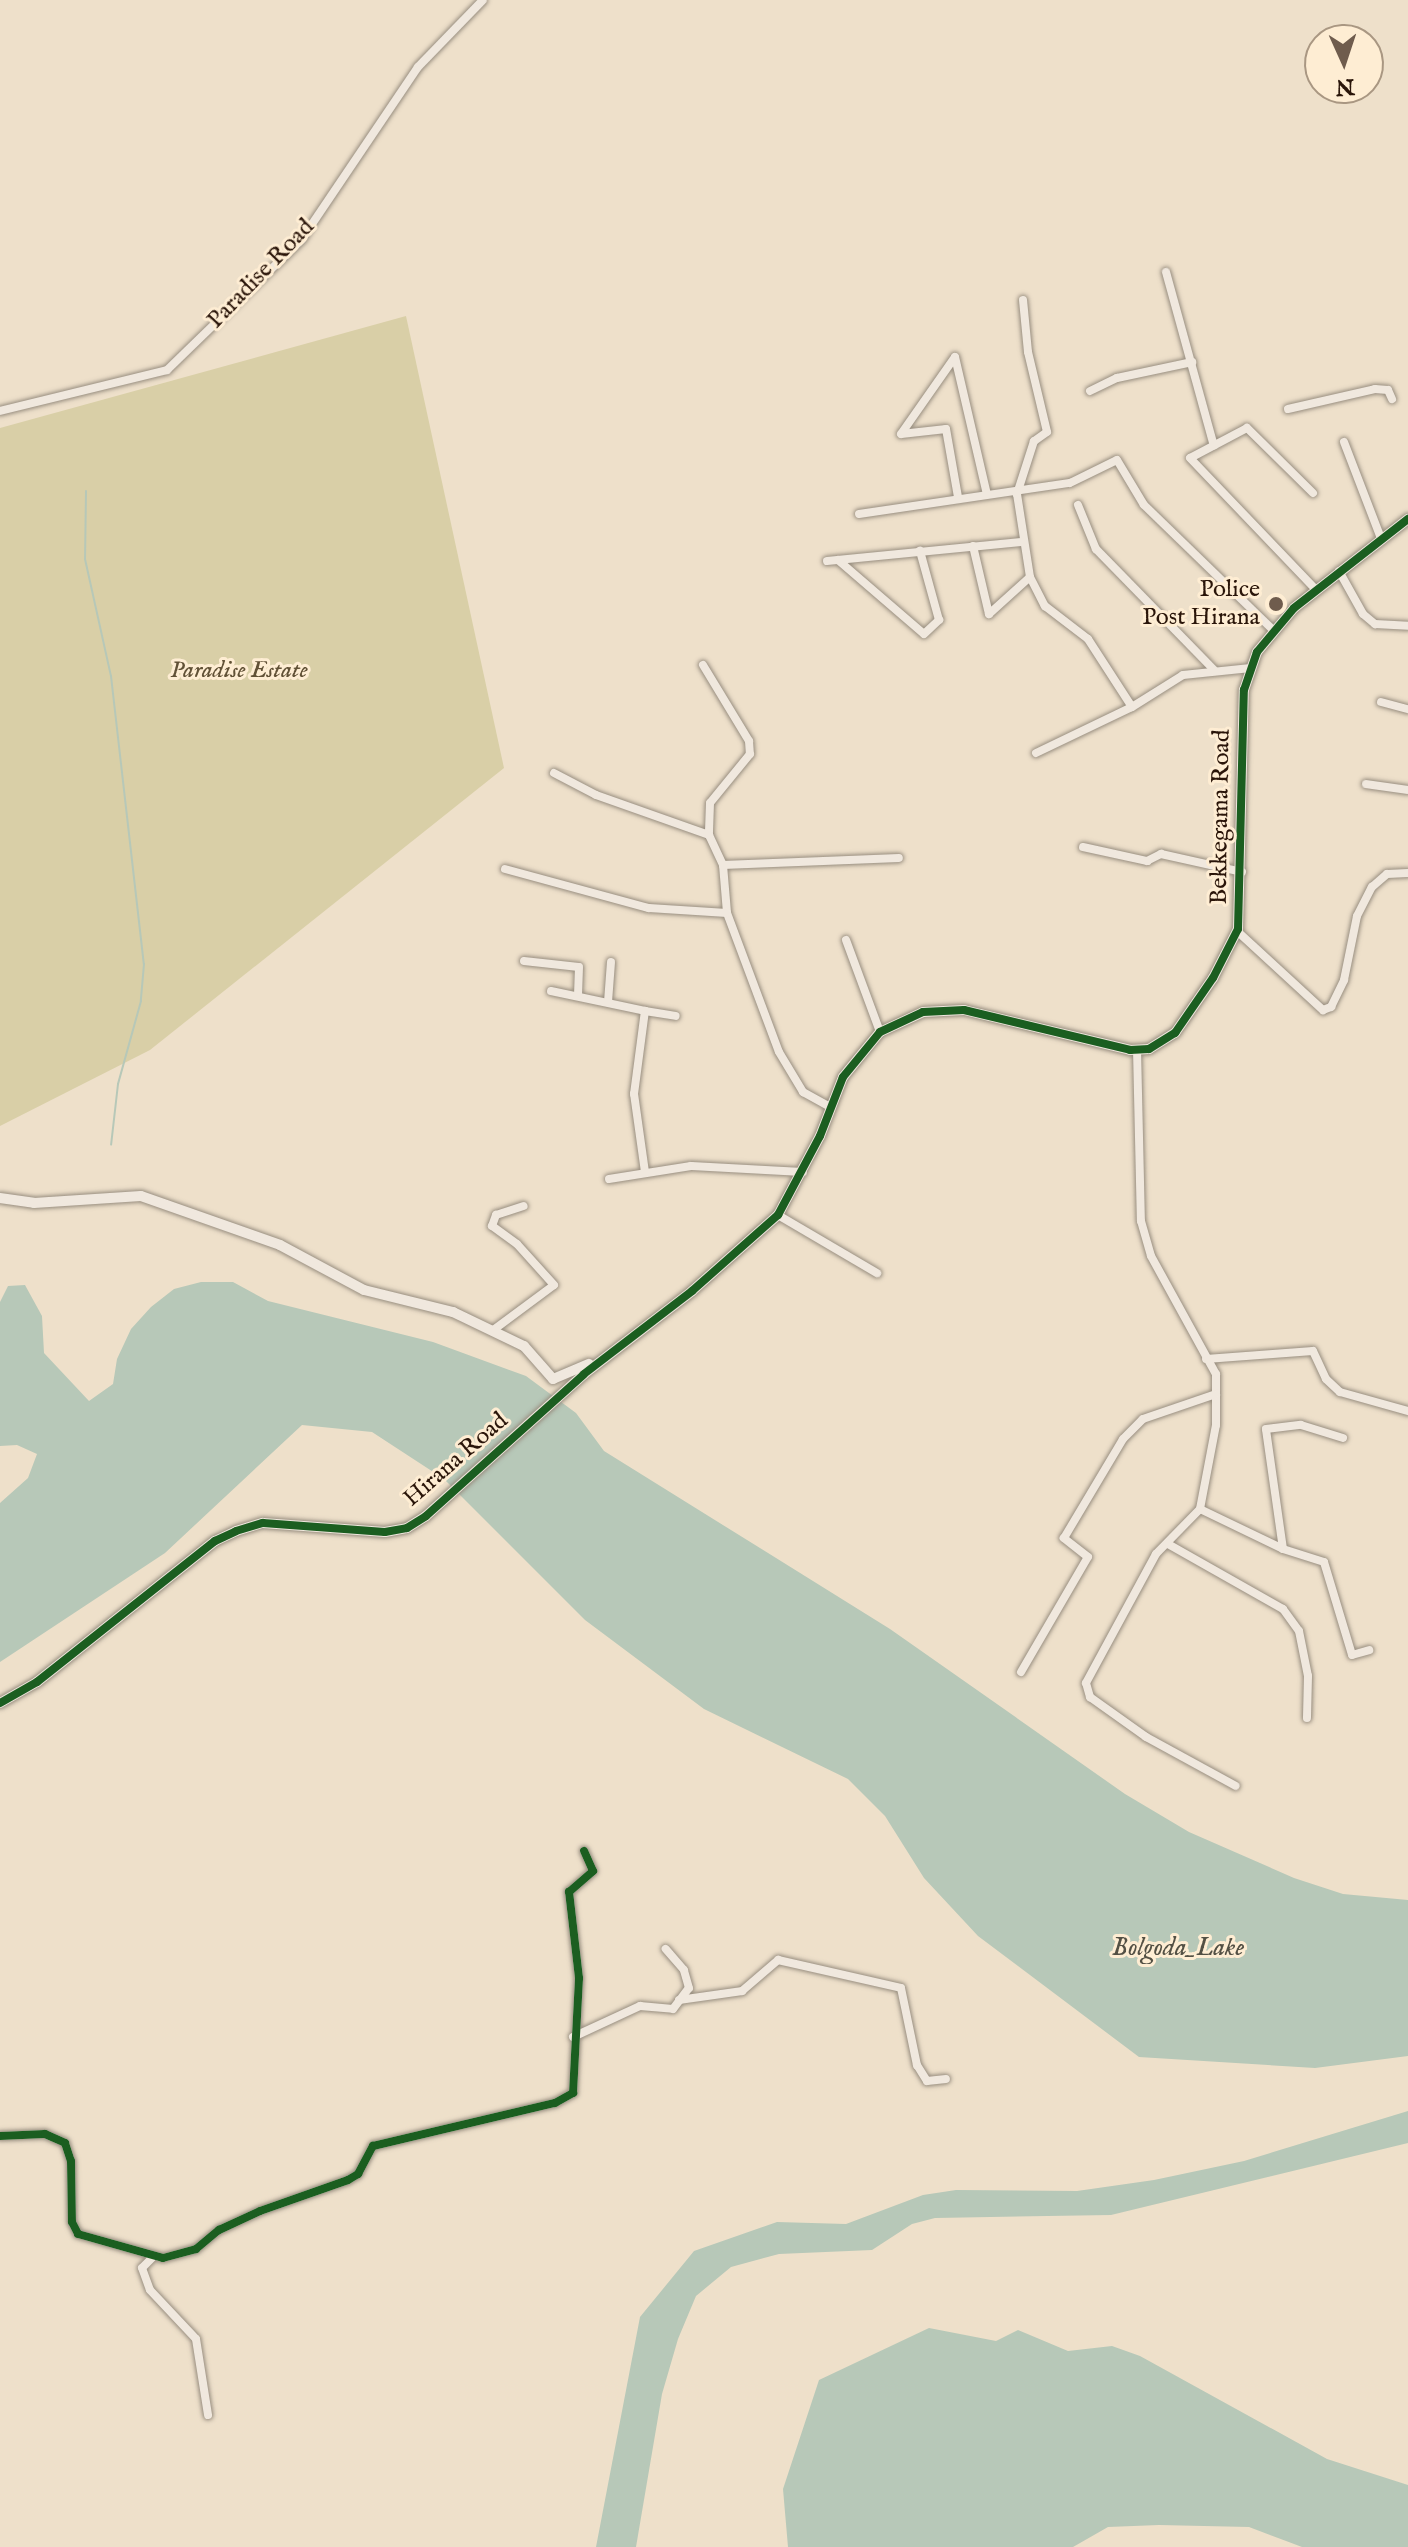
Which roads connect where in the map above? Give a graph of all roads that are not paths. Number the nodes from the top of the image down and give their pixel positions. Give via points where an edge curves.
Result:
1 (483, 0) edge
2 (1166, 272) dead end
3 (1023, 300) dead end
4 (1192, 362) junction
5 (1090, 391) dead end
6 (1392, 399) dead end
7 (1288, 409) dead end
8 (0, 411) edge
9 (1344, 442) dead end
10 (1214, 446) junction
11 (1313, 493) dead end
12 (987, 494) junction
13 (1017, 494) junction
14 (958, 497) junction
15 (1078, 505) dead end
16 (859, 514) dead end
17 (1408, 519) edge
18 (1380, 536) junction
19 (1021, 542) junction
20 (973, 546) junction
21 (920, 551) junction
22 (838, 560) junction
23 (827, 561) dead end
24 (1339, 571) junction
25 (1030, 577) junction
26 (1316, 590) junction
27 (1408, 626) edge
28 (1274, 631) junction
29 (703, 665) dead end
30 (1251, 668) junction
31 (1215, 671) junction
32 (1381, 702) dead end
33 (1132, 707) junction
34 (1408, 709) edge
35 (1036, 753) dead end
36 (554, 773) dead end
37 (1366, 784) dead end
38 (1408, 790) edge
39 (709, 835) junction
40 (1083, 847) dead end
41 (899, 858) dead end
42 (723, 865) junction
43 (505, 869) dead end
44 (1242, 872) junction
45 (1408, 873) edge
46 (727, 913) junction
47 (1237, 931) junction
48 (846, 940) dead end
49 (524, 961) dead end
50 (611, 962) dead end
51 (551, 991) dead end
52 (578, 996) junction
53 (608, 1002) junction
54 (645, 1011) junction
55 (676, 1016) dead end
56 (880, 1032) junction
57 (1137, 1049) junction
58 (828, 1106) junction
59 (645, 1172) junction
60 (804, 1172) junction
61 (609, 1179) dead end
62 (0, 1198) edge
63 (524, 1206) dead end
64 (778, 1215) junction
65 (877, 1273) dead end
66 (492, 1331) junction
67 (1206, 1359) junction
68 (599, 1362) junction
69 (1216, 1394) junction
70 (1408, 1411) edge
71 (1343, 1438) dead end
72 (1200, 1509) junction
73 (1168, 1544) junction
74 (1283, 1549) junction
75 (1369, 1650) dead end
76 (1021, 1672) dead end
77 (0, 1703) edge
78 (1307, 1718) dead end
79 (1236, 1786) dead end
80 (584, 1851) dead end
81 (666, 1949) dead end
82 (679, 2000) junction
83 (573, 2037) junction
84 (946, 2079) dead end
85 (0, 2136) edge
86 (152, 2258) junction
87 (208, 2415) dead end

1 - 8 street, Paradise Road via 418,67 302,239 167,370
2 - 4 street
3 - 13 street via 1028,352 1047,432 1034,441
4 - 5 street via 1117,378
4 - 10 street
6 - 7 street via 1388,390 1375,389
9 - 18 street
10 - 11 street via 1247,428
10 - 26 street via 1190,458
12 - 13 street
12 - 14 street
12 - 14 street via 955,357 901,434 946,429
13 - 19 street
13 - 28 street via 1070,483 1117,460 1144,505
14 - 16 street
15 - 31 street via 1096,549
17 - 18 street, Bekkegama Road
18 - 24 street, Bekkegama Road
19 - 20 street
19 - 25 street
20 - 21 street
20 - 25 street via 989,614
21 - 22 street
21 - 22 street via 939,620 924,634
22 - 23 street
24 - 26 street, Bekkegama Road
24 - 27 street via 1363,614 1375,624
25 - 33 street via 1045,606 1088,639
26 - 28 street, Bekkegama Road
28 - 30 street, Bekkegama Road
29 - 39 street via 749,741 750,754 710,803
30 - 31 street
30 - 44 street, Bekkegama Road via 1244,690
31 - 33 street via 1183,675
32 - 34 street
33 - 35 street
36 - 39 street via 596,795
37 - 38 street
39 - 42 street
40 - 44 street via 1147,861 1161,854
41 - 42 street
42 - 46 street
43 - 46 street via 649,908
44 - 47 street, Bekkegama Road
45 - 47 street via 1387,874 1372,887 1357,916 1344,980 1331,1007 1323,1010
46 - 58 street via 779,1052 803,1092
47 - 57 street, Bekkegama Road via 1175,1033 1149,1049
48 - 56 street
49 - 52 street via 579,967
50 - 53 street
51 - 52 street
52 - 53 street
53 - 54 street
54 - 55 street
54 - 59 street via 634,1094
56 - 57 street via 923,1012 964,1010
56 - 58 street via 843,1077
57 - 67 street via 1141,1221 1151,1256
58 - 60 street
59 - 60 street via 691,1166
59 - 61 street
60 - 64 street
62 - 66 street via 34,1203 141,1196 280,1245 364,1290 453,1312
63 - 66 street via 496,1215 492,1226 517,1244 554,1285
64 - 65 street
64 - 68 street, Hirana Road via 692,1291
66 - 68 street via 524,1346 553,1379
67 - 69 street via 1216,1374
67 - 70 street via 1313,1351 1326,1379 1340,1392
68 - 77 street, Hirana Road via 407,1528 385,1532 288,1523 236,1531 215,1541 37,1682
69 - 72 street via 1216,1425
69 - 76 street via 1143,1419 1123,1439 1064,1538 1088,1557
71 - 74 street via 1301,1425 1266,1429
72 - 73 street
72 - 74 street
73 - 78 street via 1283,1609 1299,1631 1308,1676
73 - 79 street via 1156,1554 1086,1683 1090,1697 1146,1737
74 - 75 street via 1324,1562 1352,1655
80 - 83 street via 593,1871 569,1892 579,1978
81 - 82 street via 684,1970 689,1988
82 - 83 street via 673,2009 640,2006
82 - 84 street via 742,1991 778,1960 901,1988 917,2065 927,2081
83 - 86 street via 573,2093 555,2103 373,2146 364,2153 358,2174 348,2180 231,2224 185,2254
85 - 86 street via 45,2134 65,2143 71,2161 72,2222 78,2234
86 - 87 street via 142,2268 150,2290 196,2339

